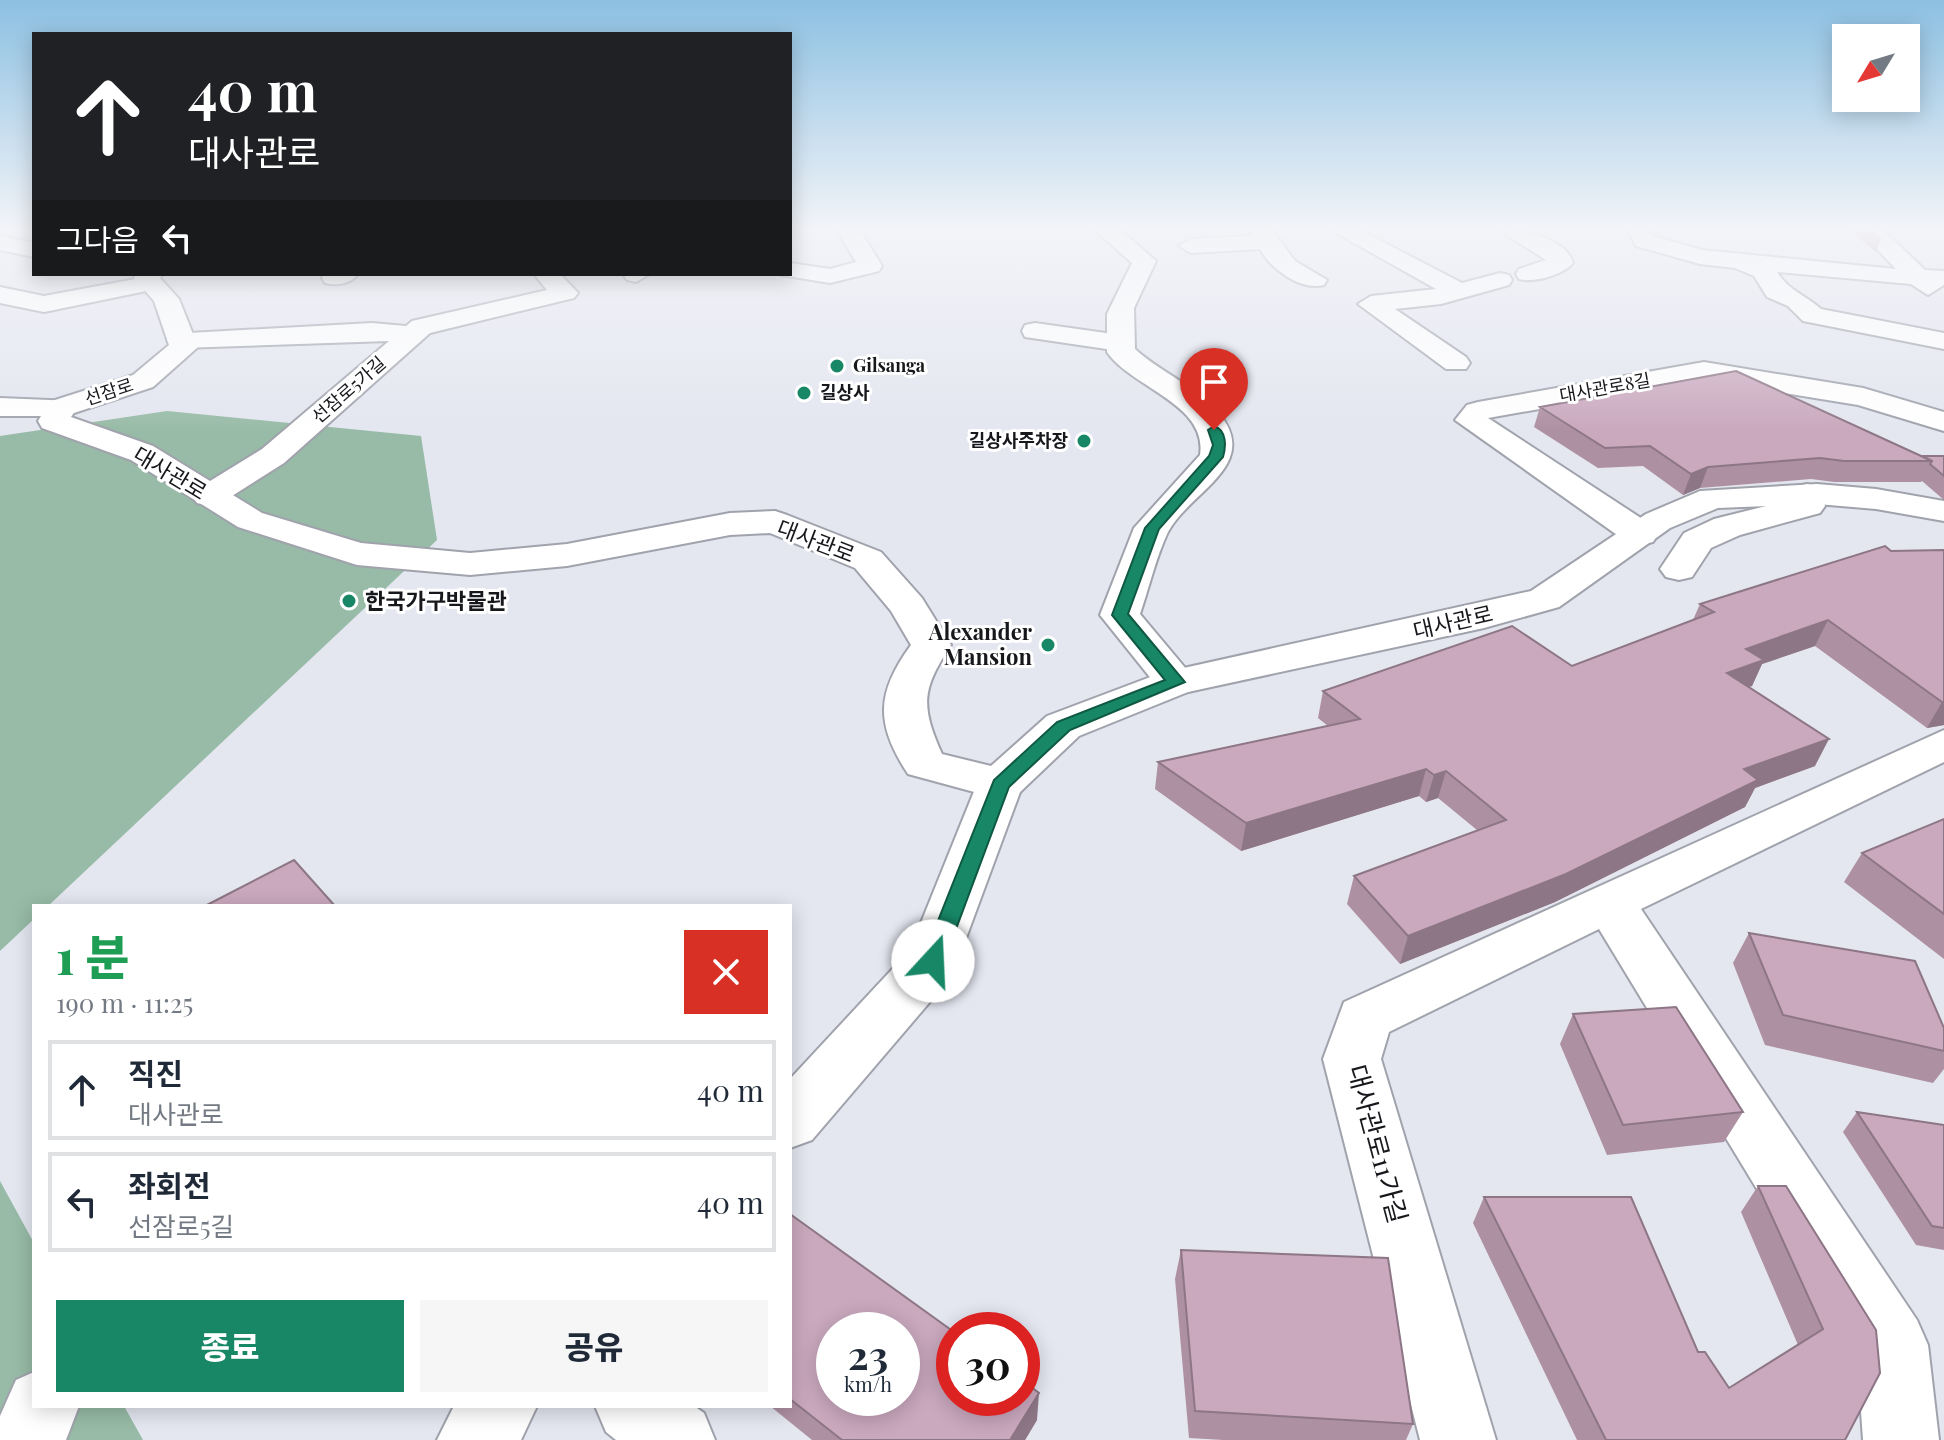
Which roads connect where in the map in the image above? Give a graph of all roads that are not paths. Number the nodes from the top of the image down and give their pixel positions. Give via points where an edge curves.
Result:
1 (11, 297) edge
2 (73, 297) edge
3 (165, 297) edge
4 (547, 297) edge
5 (1125, 297) edge
6 (1417, 297) edge
7 (1788, 297) edge
8 (1936, 297) edge
9 (1939, 311) dead end
10 (1035, 331) dead end
11 (412, 335) junction
12 (181, 340) junction
13 (1944, 341) edge
14 (1120, 343) junction
15 (1686, 347) dead end
16 (1456, 363) dead end
17 (1746, 377) junction
18 (0, 399) edge
19 (0, 407) edge
20 (63, 407) junction
21 (1944, 422) edge
22 (1807, 494) junction
23 (209, 496) junction
24 (1944, 511) edge
25 (1640, 534) junction
26 (1679, 569) dead end
27 (1176, 682) junction
28 (1944, 744) edge
29 (1000, 784) junction
30 (1609, 902) junction
31 (792, 1119) edge
32 (41, 1408) edge
33 (499, 1408) edge
34 (635, 1408) edge
35 (28, 1440) edge
36 (475, 1440) edge
37 (677, 1440) edge
38 (1458, 1440) edge
39 (1901, 1440) edge

1 - 2 street via 44,304
3 - 12 street
4 - 11 street, 선잠로5가길 via 421,327
5 - 14 street via 1117,326
6 - 16 street via 1371,304
7 - 13 street via 1812,315
8 - 9 street
10 - 14 street
11 - 12 street via 372,331
11 - 23 street, 선잠로5가길 via 273,456
12 - 20 street, 선잠로 via 184,347 143,381
14 - 27 street via 1121,352 1147,375 1196,407 1220,445 1216,457 1152,528 1120,615
15 - 17 street
17 - 21 street, 대사관로8길 via 1863,397
17 - 25 street, 대사관로8길 via 1704,371 1478,411 1470,420
18 - 20 street
19 - 20 street
20 - 23 street, 대사관로 via 53,421 142,453
22 - 24 street, 대사관로
22 - 25 street, 대사관로 via 1712,498
22 - 26 street via 1808,506 1727,527 1697,541
23 - 29 street, 대사관로 via 250,520 357,554 412,562 470,564 567,555 730,524 775,522 868,560 908,606 931,645 908,676 901,710 924,764
25 - 27 street, 대사관로 via 1545,599
27 - 29 street, 대사관로 via 1063,726
28 - 30 street, 대사관로11가길
29 - 31 street via 933,961
30 - 38 street, 대사관로11가길 via 1364,1018 1352,1059
30 - 39 street via 1892,1345
32 - 35 street
33 - 36 street
34 - 37 street

